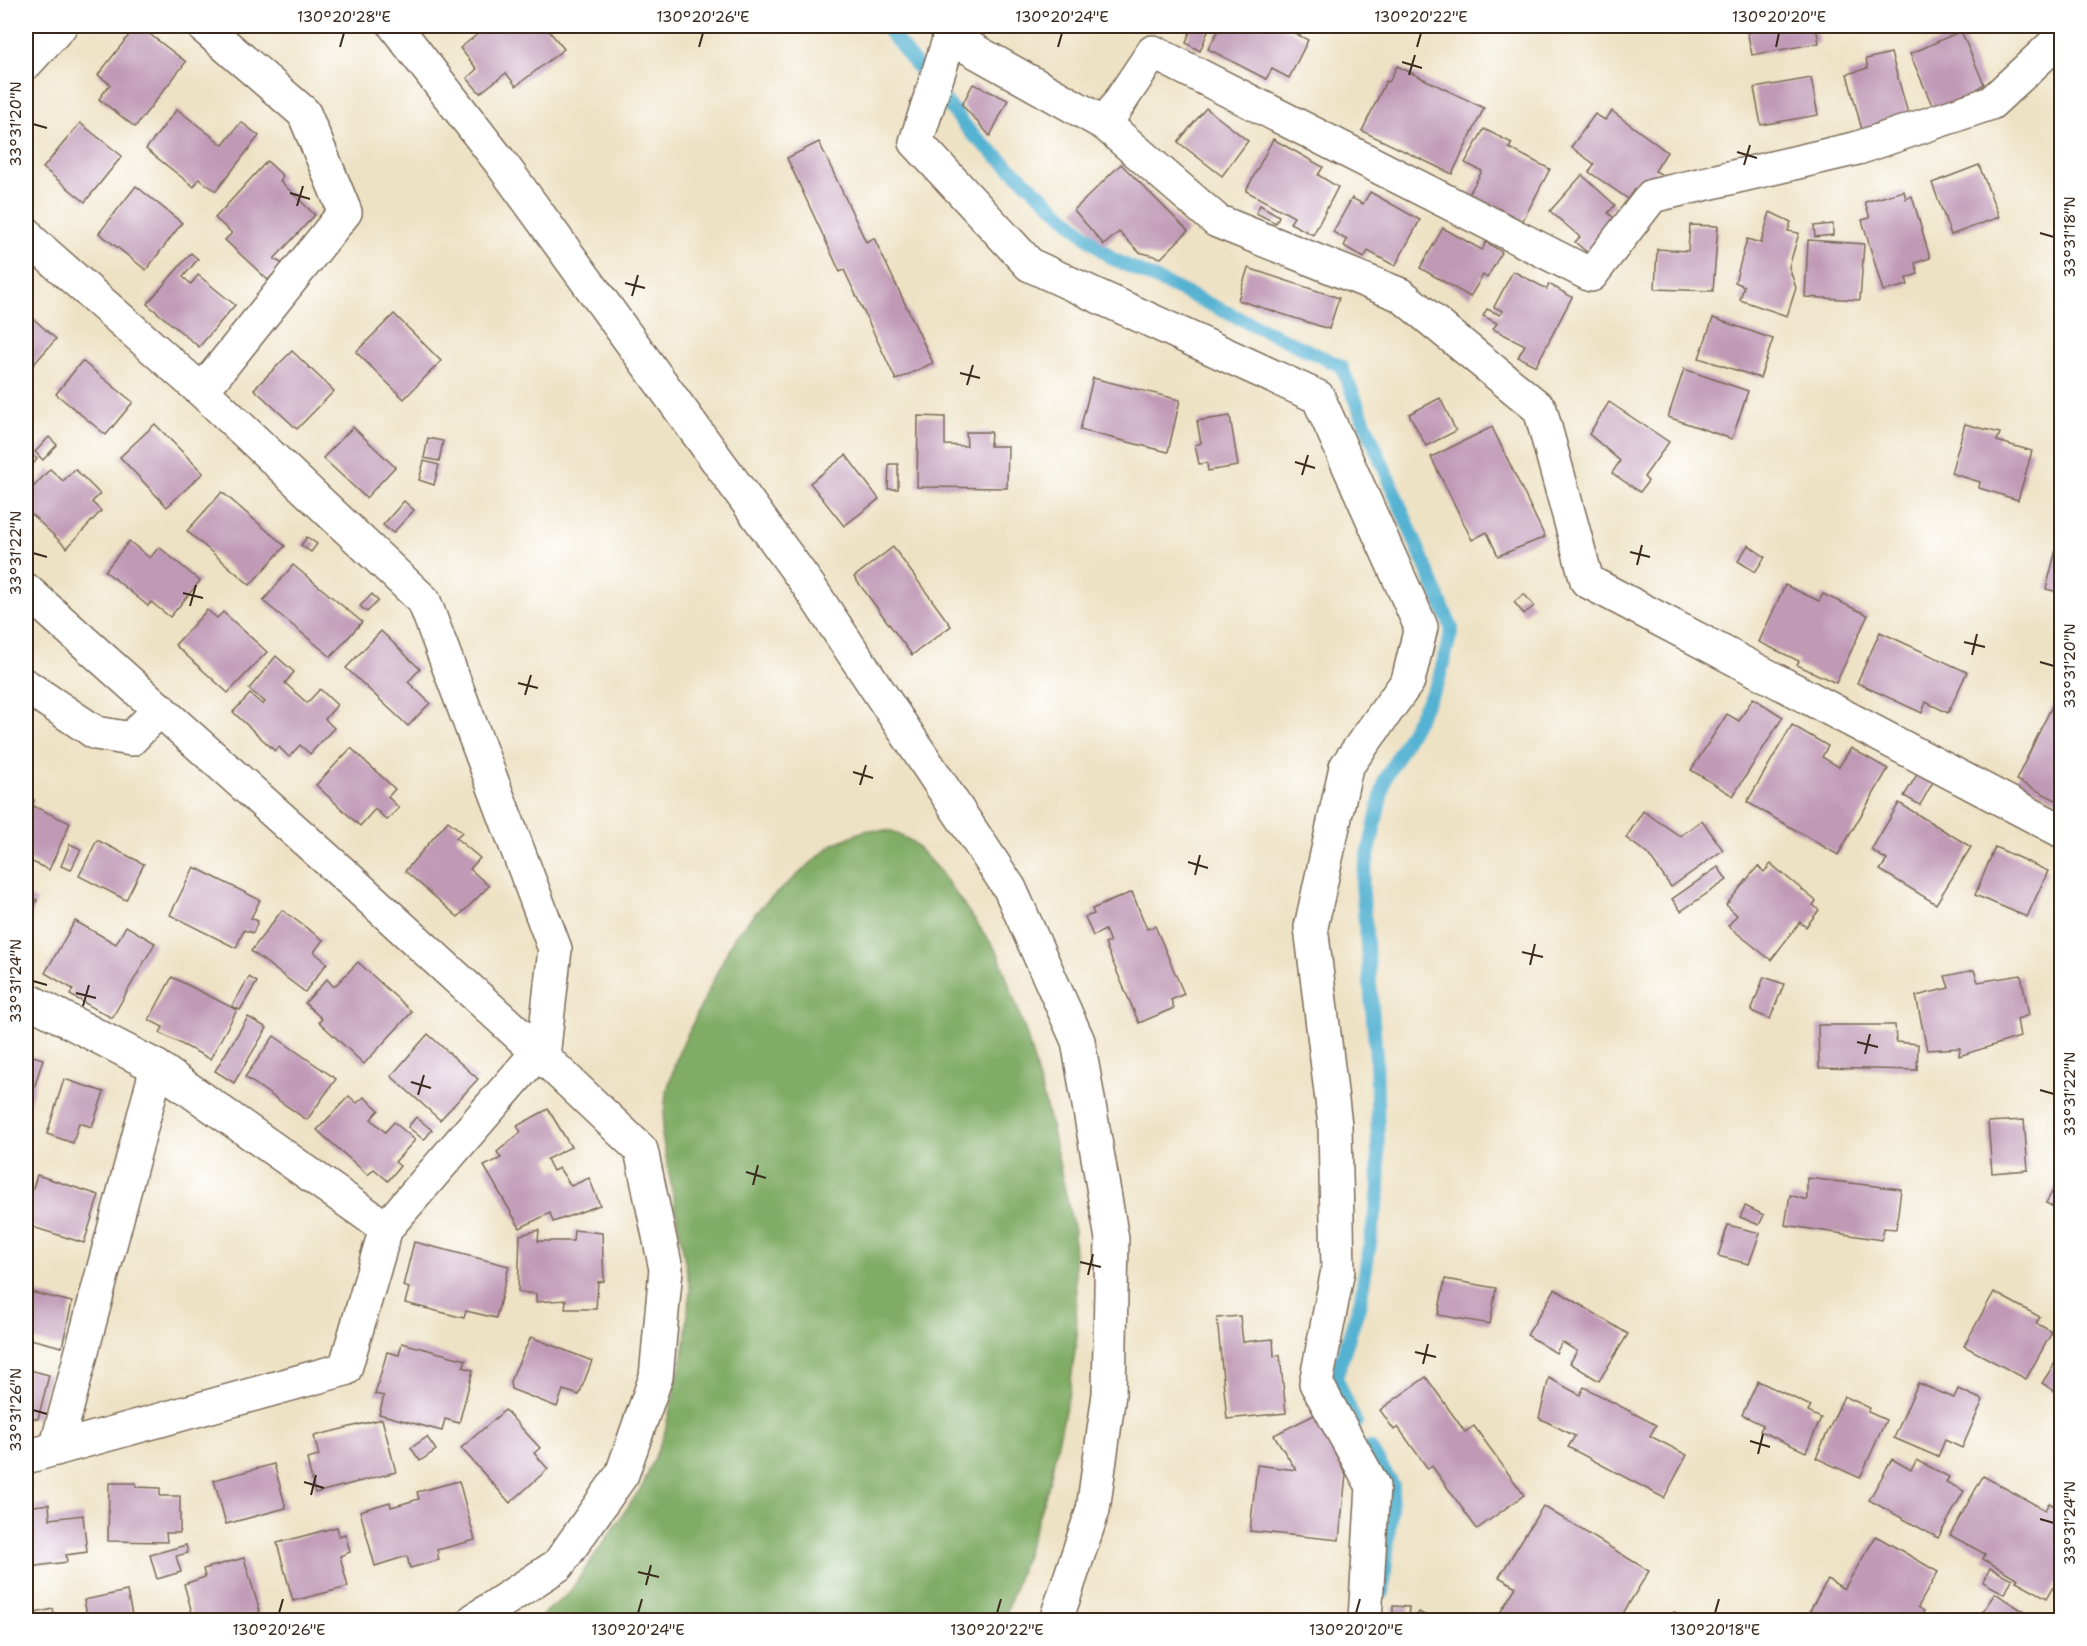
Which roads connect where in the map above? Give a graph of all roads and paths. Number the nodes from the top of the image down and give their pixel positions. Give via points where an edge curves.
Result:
1 (60, 26) edge
2 (203, 26) edge
3 (395, 26) edge
4 (948, 31) edge
5 (2061, 37) edge
6 (26, 63) edge
7 (1105, 124) junction
8 (26, 233) edge
9 (202, 392) junction
10 (26, 590) edge
11 (26, 686) edge
12 (160, 709) junction
13 (2061, 831) edge
14 (26, 999) edge
15 (541, 1054) junction
16 (157, 1067) junction
17 (386, 1228) junction
18 (40, 1453) edge
19 (474, 1620) edge
20 (1056, 1620) edge
21 (1365, 1620) edge

1 - 6 street
2 - 9 street via 304,112 345,212
3 - 20 street via 501,163 808,585 1010,890 1078,1041 1112,1239 1109,1394 1093,1510
4 - 7 street
4 - 21 street via 916,142 1030,265 1318,396 1421,627 1408,681 1346,767 1311,927 1335,1125 1338,1270 1316,1383 1373,1486
5 - 7 street via 1991,102 1858,148 1652,196 1591,275 1153,52
7 - 13 street via 1217,221 1401,295 1540,409 1587,581
8 - 9 street
9 - 15 street via 424,601 555,949
10 - 12 street
11 - 12 street via 96,733 131,739
12 - 15 street
14 - 16 street
15 - 17 street
15 - 19 street via 642,1150 666,1269 656,1377 622,1474 558,1565
16 - 17 street
16 - 18 street
17 - 18 street via 345,1369

